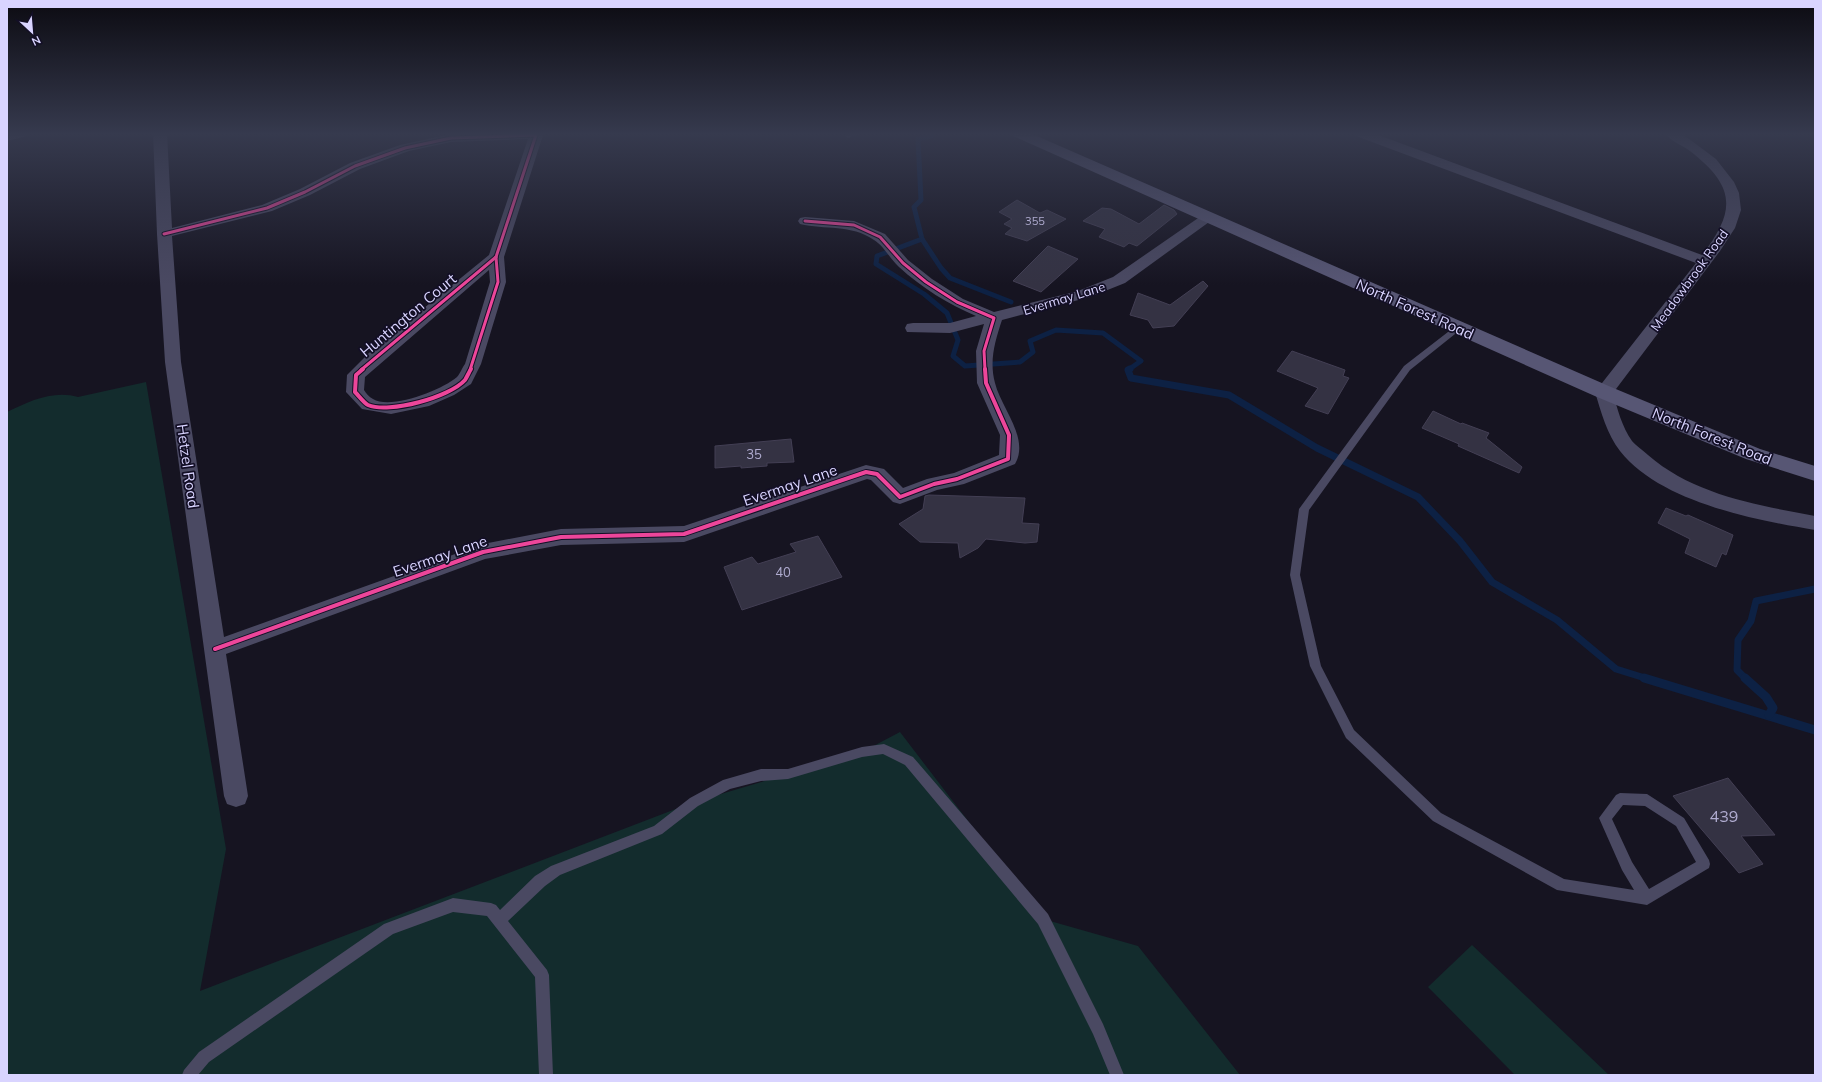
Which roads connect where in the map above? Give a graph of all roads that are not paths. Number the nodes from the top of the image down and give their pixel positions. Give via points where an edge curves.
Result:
1 (162, 183) edge
2 (321, 183) edge
3 (520, 183) edge
4 (1133, 183) edge
5 (1497, 183) edge
6 (1728, 183) edge
7 (1209, 217) junction
8 (805, 221) dead end
9 (164, 234) junction
10 (496, 257) junction
11 (1706, 261) junction
12 (994, 318) junction
13 (913, 328) dead end
14 (1457, 328) junction
15 (1604, 392) junction
16 (1815, 474) edge
17 (1815, 523) edge
18 (215, 649) junction
19 (236, 796) dead end
20 (1647, 898) junction
21 (499, 920) junction
22 (189, 1075) edge
23 (546, 1075) edge
24 (1116, 1075) edge

1 - 9 street, Hetzel Road
2 - 9 street, Huntington Court via 267,208 220,222
3 - 10 street, Huntington Court
4 - 7 main road, North Forest Road
5 - 11 street
6 - 11 street, Meadowbrook Road via 1734,204 1729,225
7 - 12 street, Evermay Lane via 1119,280 1084,294
7 - 14 main road, North Forest Road
8 - 12 street via 854,225 880,237 903,263 926,282 957,302
9 - 18 street, Hetzel Road via 173,362
10 - 10 street, Huntington Court via 356,375 355,392 368,405 391,408 423,402 465,380 473,364 498,282
11 - 15 street, Meadowbrook Road
12 - 13 street, Evermay Lane via 950,328
12 - 18 street, Evermay Lane via 984,351 986,383 1009,435 1008,459 900,497 877,474 866,472 684,534 561,537 483,552
14 - 15 main road, North Forest Road
14 - 20 lane via 1407,368 1304,509 1295,575 1316,666 1350,734 1437,817 1562,885
15 - 16 main road, North Forest Road via 1753,454
15 - 17 street via 1610,412 1629,450 1665,478 1710,498 1752,512
18 - 19 street, Hetzel Road
20 - 20 lane via 1704,864 1680,822 1647,800 1620,799 1606,818 1627,866
21 - 22 lane via 491,910 453,905 389,929 204,1057
21 - 23 lane via 542,975
21 - 24 lane via 540,881 556,870 658,830 694,802 727,784 761,775 788,774 862,752 884,749 909,761 1043,919 1098,1029

